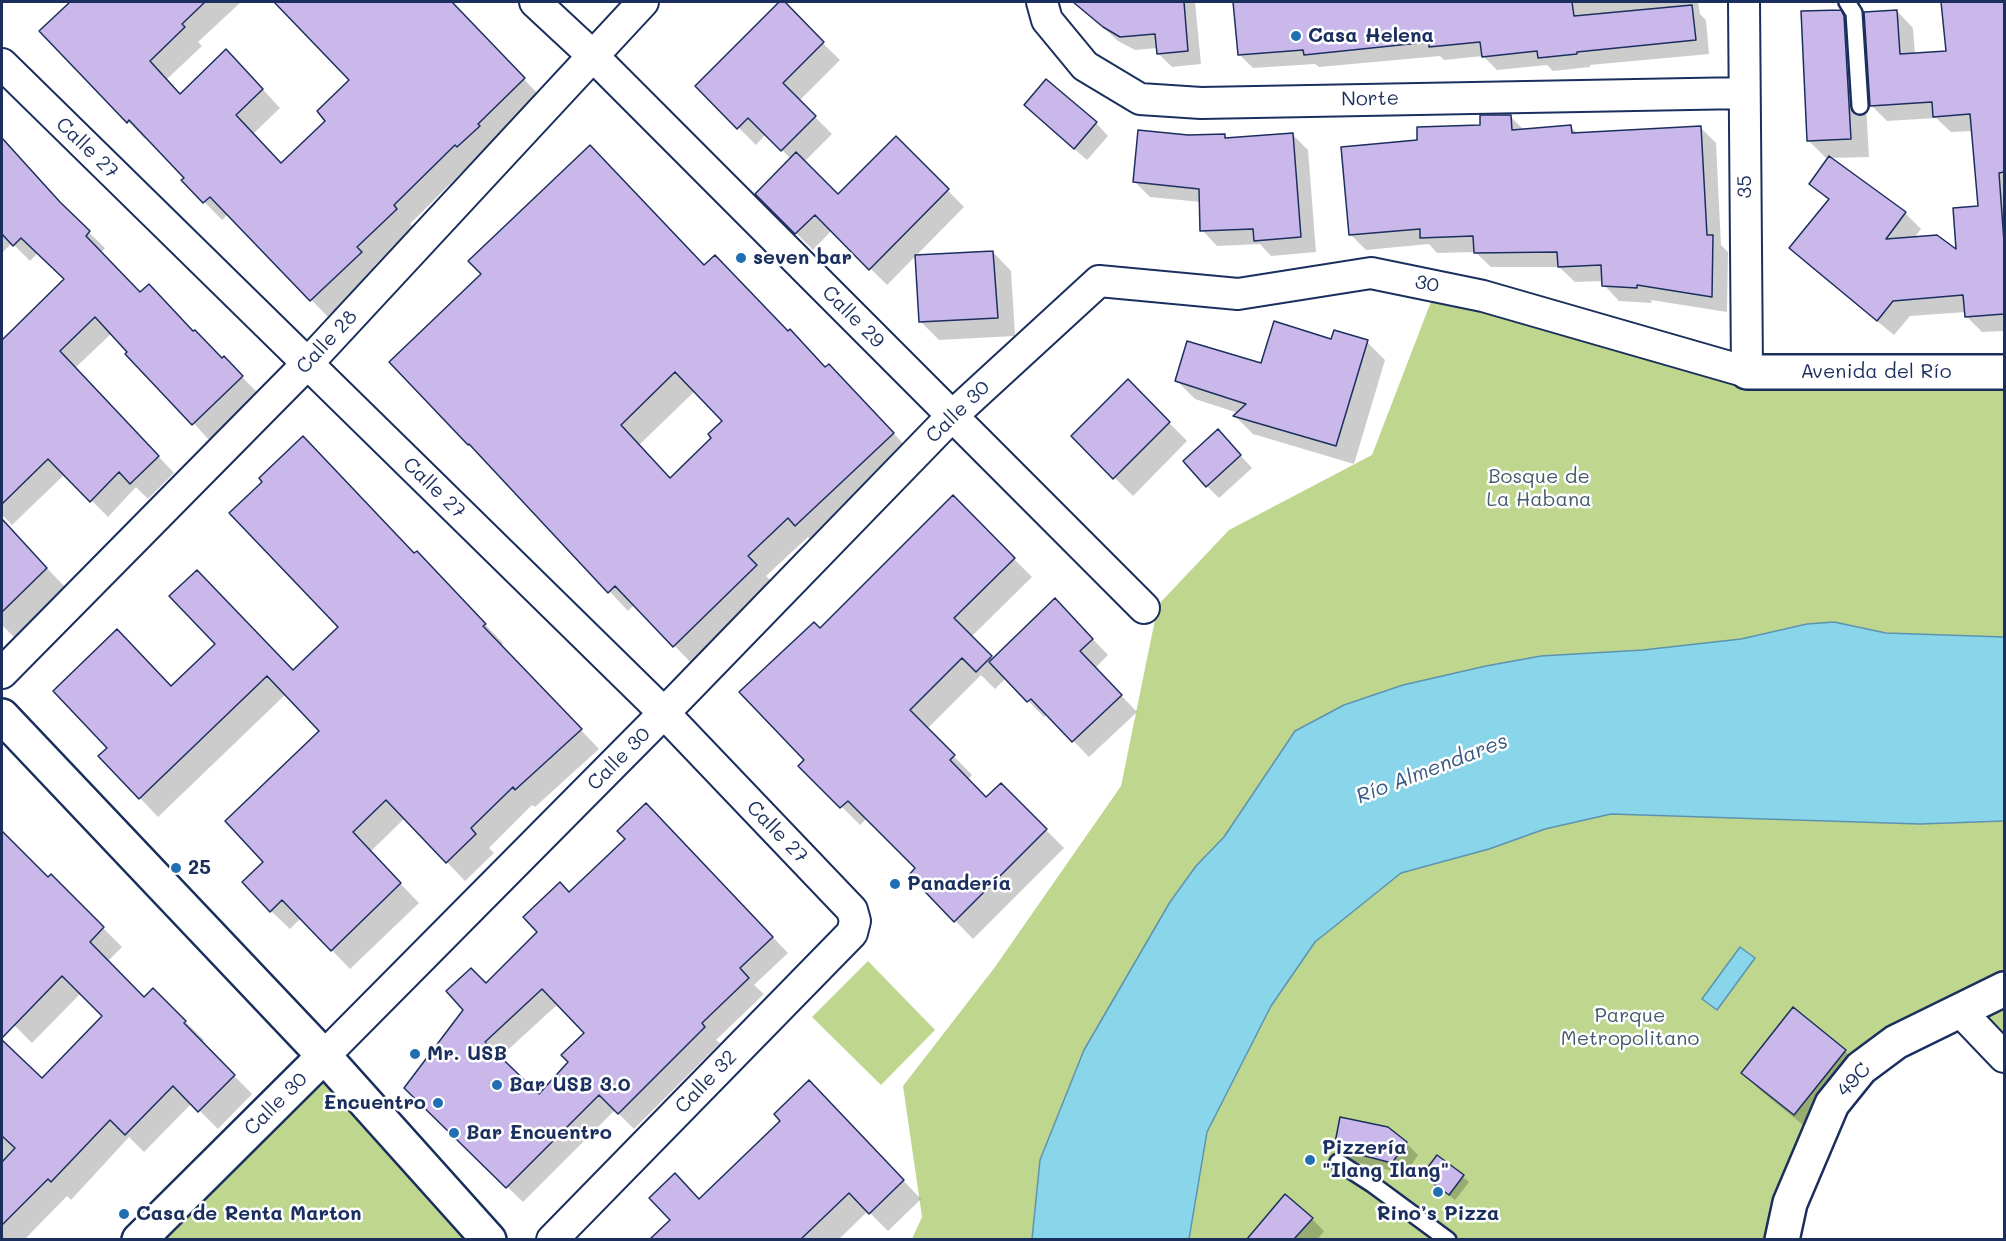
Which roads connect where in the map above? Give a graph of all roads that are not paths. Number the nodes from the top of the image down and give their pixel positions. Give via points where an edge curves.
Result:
1 (535, 2) edge
2 (643, 2) edge
3 (1042, 2) edge
4 (1744, 2) edge
5 (1847, 2) edge
6 (592, 55) junction
7 (2, 64) edge
8 (1744, 93) junction
9 (1860, 106) dead end
10 (1099, 281) joint
11 (307, 364) junction
12 (1747, 372) junction
13 (2004, 372) edge
14 (952, 416) junction
15 (1144, 608) dead end
16 (2, 673) edge
17 (664, 713) junction
18 (2, 716) edge
19 (855, 921) joint
20 (2004, 989) edge
21 (1961, 1012) junction
22 (324, 1056) junction
23 (2004, 1057) edge
24 (1338, 1162) dead end
25 (139, 1239) edge
26 (489, 1239) edge
27 (552, 1239) edge
28 (1448, 1239) edge
29 (1782, 1239) edge

1 - 6 street, Calle 29
2 - 6 street, Calle 28
3 - 8 street, Norte via 1047,20 1085,66 1140,99 1201,103
4 - 8 street, 35
5 - 9 lane via 1854,13
6 - 11 street, Calle 28
6 - 14 street, Calle 29
7 - 11 street, Calle 27
8 - 12 street, 35
10 - 12 street, 30 via 1238,294 1371,273 1483,296
10 - 14 street, Calle 30
11 - 16 street, Calle 28
11 - 17 street, Calle 27
12 - 13 street, Avenida del Río
14 - 15 street, Calle 29
14 - 17 street, Calle 30
17 - 19 street, Calle 27 via 852,910
17 - 22 street, Calle 30
18 - 22 street
19 - 27 street, Calle 32 via 852,933
20 - 21 street, 49C
21 - 23 street
21 - 29 street, 49C via 1896,1042 1861,1068 1832,1104 1790,1203
22 - 25 street, Calle 30
22 - 26 street
24 - 28 lane

